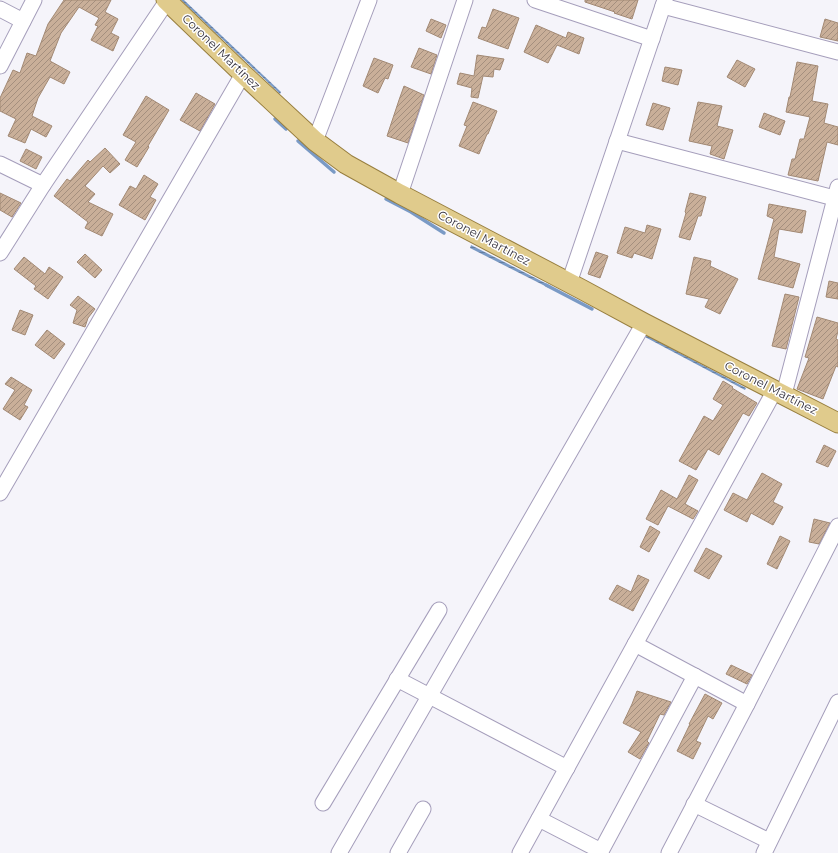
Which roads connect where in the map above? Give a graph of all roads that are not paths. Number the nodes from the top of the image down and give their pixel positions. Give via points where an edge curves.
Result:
1 (34, 0) edge
2 (369, 0) edge
3 (465, 0) edge
4 (535, 0) edge
5 (167, 1) edge
6 (664, 3) edge
7 (0, 9) edge
8 (23, 21) junction
9 (652, 39) junction
10 (838, 52) edge
11 (0, 66) edge
12 (243, 74) junction
13 (316, 141) junction
14 (617, 141) junction
15 (0, 164) edge
16 (43, 185) junction
17 (400, 194) junction
18 (837, 194) edge
19 (0, 253) edge
20 (569, 283) junction
21 (644, 323) junction
22 (779, 392) junction
23 (838, 422) edge
24 (0, 493) edge
25 (838, 526) edge
26 (439, 610) dead end
27 (635, 644) junction
28 (695, 676) junction
29 (397, 679) junction
30 (429, 696) junction
31 (838, 702) edge
32 (747, 704) junction
33 (567, 768) junction
34 (323, 803) dead end
35 (694, 804) junction
36 (423, 809) dead end
37 (539, 818) junction
38 (767, 847) edge
39 (600, 852) edge
40 (339, 853) edge
41 (398, 853) edge
42 (520, 853) edge
43 (669, 853) edge

1 - 8 street
2 - 13 street
3 - 17 street
4 - 9 street
5 - 12 main road, Coronel Martínez
5 - 16 street
6 - 9 street
6 - 10 street
7 - 8 street
8 - 11 street
9 - 14 street
12 - 13 main road, Coronel Martínez
12 - 24 street
13 - 17 main road, Coronel Martínez via 346,164
14 - 18 street
14 - 20 street
15 - 16 street
16 - 19 street
17 - 20 main road, Coronel Martínez
18 - 22 street
20 - 21 main road, Coronel Martínez
21 - 22 main road, Coronel Martínez
21 - 30 street
22 - 23 main road, Coronel Martínez
22 - 27 street
25 - 32 street
26 - 29 street
27 - 28 street
27 - 33 street
28 - 32 street
28 - 39 street
29 - 30 street
29 - 34 street
30 - 33 street
30 - 40 street
31 - 38 street
32 - 35 street
33 - 37 street
35 - 38 street
35 - 43 street
36 - 41 street
37 - 39 street
37 - 42 street

